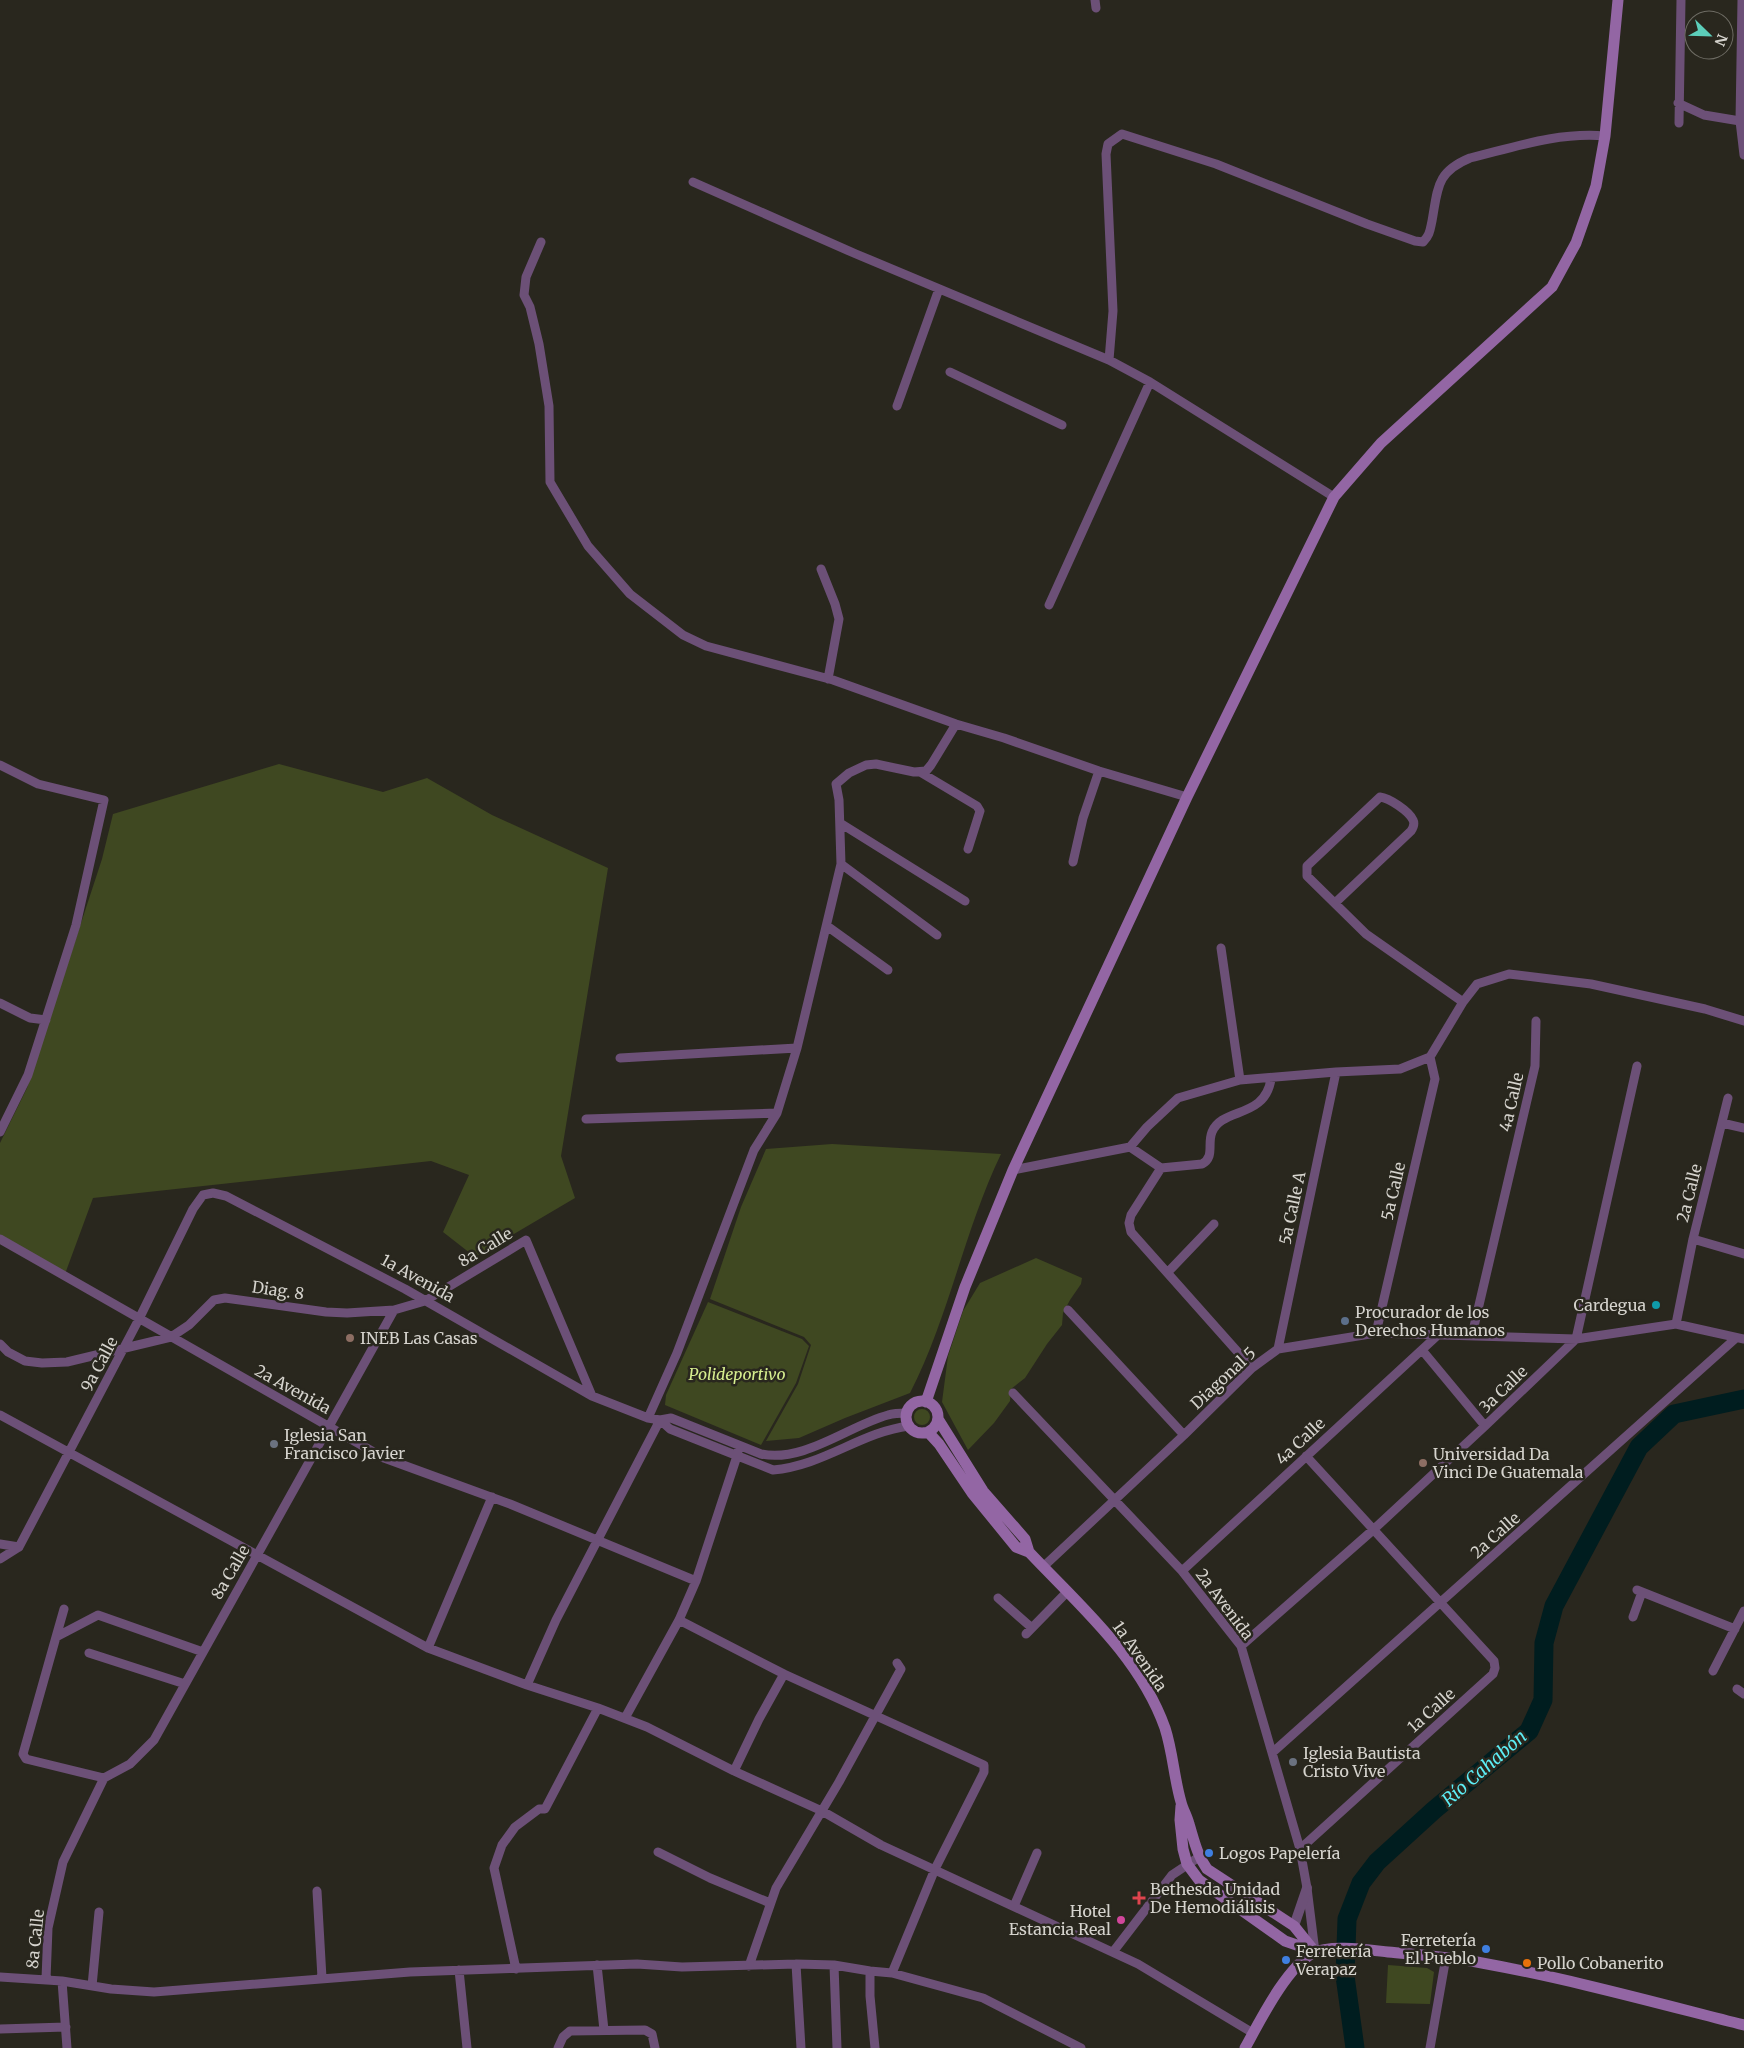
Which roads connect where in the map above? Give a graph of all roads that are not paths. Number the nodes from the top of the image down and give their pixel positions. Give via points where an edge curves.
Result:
1 (1618, 0) edge
2 (1681, 0) edge
3 (1742, 0) edge
4 (1678, 103) junction
5 (1740, 121) junction
6 (1679, 123) dead end
7 (1605, 136) junction
8 (1744, 155) edge
9 (693, 182) dead end
10 (541, 242) dead end
11 (939, 289) junction
12 (1109, 360) junction
13 (950, 372) dead end
14 (1150, 382) junction
15 (896, 406) dead end
16 (1062, 425) dead end
17 (1334, 497) junction
18 (821, 570) dead end
19 (1050, 604) dead end
20 (828, 679) junction
21 (956, 724) junction
22 (0, 765) edge
23 (1098, 771) junction
24 (920, 772) junction
25 (1187, 796) junction
26 (840, 822) junction
27 (968, 849) dead end
28 (1073, 862) dead end
29 (841, 864) junction
30 (965, 901) dead end
31 (1335, 903) junction
32 (827, 926) junction
33 (937, 935) dead end
34 (1222, 948) dead end
35 (888, 970) dead end
36 (1463, 1002) junction
37 (0, 1003) edge
38 (46, 1020) junction
39 (1536, 1021) dead end
40 (1744, 1021) edge
41 (797, 1048) junction
42 (1430, 1056) junction
43 (620, 1058) dead end
44 (1637, 1066) dead end
45 (1336, 1072) junction
46 (1270, 1079) junction
47 (1240, 1080) junction
48 (1728, 1098) dead end
49 (777, 1112) junction
50 (586, 1119) dead end
51 (1722, 1123) junction
52 (1744, 1128) edge
53 (0, 1132) edge
54 (1130, 1147) junction
55 (1161, 1168) junction
56 (1013, 1170) junction
57 (226, 1196) joint
58 (1214, 1224) dead end
59 (0, 1239) edge
60 (1693, 1240) junction
61 (1744, 1253) edge
62 (1168, 1272) junction
63 (425, 1301) junction
64 (394, 1310) junction
65 (1068, 1310) dead end
66 (139, 1319) junction
67 (1676, 1324) junction
68 (1376, 1333) junction
69 (1439, 1334) junction
70 (1472, 1335) junction
71 (172, 1337) junction
72 (1740, 1338) edge
73 (1576, 1339) junction
74 (0, 1344) edge
75 (123, 1349) junction
76 (1278, 1349) junction
77 (1422, 1350) junction
78 (1252, 1368) junction
79 (1013, 1393) dead end
80 (592, 1396) junction
81 (926, 1402) junction
82 (908, 1413) junction
83 (0, 1415) edge
84 (648, 1418) junction
85 (938, 1418) junction
86 (660, 1420) junction
87 (328, 1426) junction
88 (909, 1426) junction
89 (1485, 1426) junction
90 (928, 1432) junction
91 (1184, 1436) junction
92 (739, 1446) junction
93 (69, 1452) junction
94 (737, 1456) junction
95 (1306, 1456) junction
96 (492, 1497) junction
97 (1114, 1500) junction
98 (1373, 1530) junction
99 (598, 1541) junction
100 (0, 1544) edge
101 (19, 1547) junction
102 (1029, 1552) junction
103 (257, 1556) junction
104 (0, 1559) edge
105 (1043, 1567) junction
106 (1182, 1571) junction
107 (696, 1581) junction
108 (1067, 1592) junction
109 (998, 1598) dead end
110 (1440, 1604) junction
111 (64, 1609) dead end
112 (1744, 1611) edge
113 (1633, 1617) dead end
114 (679, 1620) junction
115 (1735, 1629) junction
116 (56, 1637) junction
117 (1241, 1646) junction
118 (428, 1648) junction
119 (203, 1652) junction
120 (89, 1654) dead end
121 (897, 1663) dead end
122 (1713, 1671) dead end
123 (784, 1674) junction
124 (186, 1684) junction
125 (527, 1685) junction
126 (598, 1708) junction
127 (876, 1717) junction
128 (625, 1718) junction
129 (1272, 1752) junction
130 (734, 1771) junction
131 (104, 1778) junction
132 (1181, 1803) junction
133 (822, 1811) junction
134 (1300, 1849) junction
135 (658, 1852) dead end
136 (1037, 1853) dead end
137 (1199, 1857) junction
138 (1187, 1864) junction
139 (935, 1869) junction
140 (1307, 1888) junction
141 (317, 1891) dead end
142 (770, 1903) junction
143 (1014, 1906) junction
144 (99, 1912) dead end
145 (1294, 1926) junction
146 (1114, 1952) junction
147 (1315, 1952) junction
148 (1446, 1957) junction
149 (796, 1964) junction
150 (834, 1965) junction
151 (597, 1966) junction
152 (749, 1966) junction
153 (516, 1969) junction
154 (459, 1970) junction
155 (870, 1971) junction
156 (892, 1973) junction
157 (0, 1977) edge
158 (322, 1978) junction
159 (46, 1979) junction
160 (62, 1981) junction
161 (92, 1986) junction
162 (1744, 2025) edge
163 (66, 2027) junction
164 (0, 2029) edge
165 (604, 2030) junction
166 (1253, 2033) junction
167 (67, 2048) edge
168 (467, 2048) edge
169 (558, 2048) edge
170 (655, 2048) edge
171 (801, 2048) edge
172 (837, 2048) edge
173 (876, 2048) edge
174 (1081, 2048) edge
175 (1245, 2048) edge
176 (1430, 2048) edge

1 - 7 main road
2 - 4 street
3 - 5 street
4 - 5 street via 1704,115
4 - 6 street
5 - 8 street
7 - 12 street via 1584,134 1552,138 1459,163 1442,177 1429,236 1423,242 1367,224 1216,164 1122,134 1108,144 1106,154 1113,311
7 - 17 main road via 1596,186 1576,243 1552,287 1381,443
9 - 11 street
10 - 20 street via 526,277 524,295 539,344 550,406 550,482 588,546 630,594 683,635 706,646
11 - 12 street
11 - 15 street
12 - 14 street
13 - 16 street
14 - 17 street
14 - 19 street
17 - 25 main road
18 - 20 street via 839,619
20 - 21 street
21 - 23 street
21 - 24 street via 932,765
22 - 38 street via 38,784 104,800 76,925
23 - 25 street
23 - 28 street
24 - 26 street via 876,764 857,768 836,784
24 - 27 street via 977,806 980,811
25 - 56 main road
26 - 29 street
26 - 30 street
29 - 32 street
29 - 33 street
31 - 31 street via 1307,876 1307,866 1380,797 1387,798 1413,819 1414,825
31 - 36 street via 1366,934
32 - 35 street
32 - 41 street
34 - 47 street
36 - 40 street via 1477,984 1509,974 1591,984 1705,1008
36 - 42 street
37 - 38 street via 30,1018
38 - 53 street via 28,1075
39 - 70 street, 4a Calle via 1535,1066
41 - 43 street
41 - 49 street
42 - 45 street via 1400,1069
42 - 68 street, 5a Calle via 1435,1079
44 - 73 street
45 - 46 street
45 - 76 street, 5a Calle A
46 - 47 street
46 - 55 street via 1266,1096 1255,1105 1221,1121 1212,1132 1207,1162
47 - 54 street via 1178,1098
48 - 51 street, 2a Calle
49 - 50 street
49 - 84 street via 754,1150 677,1353
51 - 52 street
51 - 60 street, 2a Calle
54 - 55 street
54 - 56 street
55 - 62 street via 1129,1223 1131,1232
56 - 81 main road via 964,1288
57 - 63 street, 1a Avenida
57 - 66 street, 9a Calle via 203,1195 193,1209
58 - 62 street
59 - 66 street, 2a Avenida
60 - 61 street
60 - 67 street, 2a Calle
62 - 78 street
63 - 64 street, 8a Calle
63 - 80 street, 1a Avenida
63 - 80 street, 8a Calle via 526,1240
64 - 71 street, Diag. 8 via 333,1312 225,1298 214,1300
64 - 87 street, 8a Calle
65 - 91 street
66 - 71 street, 2a Avenida
66 - 75 street, 9a Calle
67 - 72 street, Diagonal 5
67 - 73 street, Diagonal 5
68 - 69 street, Diagonal 5
68 - 76 street, Diagonal 5
69 - 70 street, Diagonal 5
69 - 77 street, 4a Calle
70 - 73 street, Diagonal 5
71 - 75 street
71 - 87 street, 2a Avenida
72 - 110 street, 2a Calle
73 - 89 street, 3a Calle
74 - 75 street via 25,1361 42,1363 66,1362
75 - 93 street, 9a Calle
76 - 78 street, Diagonal 5
77 - 89 street
77 - 95 street, 4a Calle
78 - 91 street, Diagonal 5
79 - 97 street, 2a Avenida
80 - 84 street, 1a Avenida
81 - 82 main road via 915,1404
81 - 85 main road via 935,1408
82 - 88 main road
82 - 92 street, 1a Avenida via 889,1415 800,1451 775,1457
83 - 93 street
84 - 86 street, 1a Avenida
85 - 90 main road
85 - 102 main road, 1a Avenida via 983,1491 1025,1539
86 - 92 street, 1a Avenida via 672,1418
86 - 94 street via 670,1429
86 - 99 street
87 - 96 street, 2a Avenida via 384,1458
87 - 103 street, 8a Calle
88 - 90 main road via 917,1432
88 - 94 street via 876,1433 843,1450 786,1469 773,1470
89 - 98 street, 3a Calle
90 - 102 main road, 1a Avenida via 1016,1547
91 - 97 street, Diagonal 5
92 - 94 street
93 - 101 street, 9a Calle
93 - 103 street
94 - 107 street
95 - 98 street
95 - 106 street, 4a Calle
96 - 99 street, 2a Avenida
96 - 118 street
97 - 105 street, Diagonal 5
97 - 106 street, 2a Avenida
98 - 110 street
98 - 117 street, 3a Calle
99 - 107 street, 2a Avenida
99 - 125 street via 556,1620
100 - 101 street
101 - 104 street, 9a Calle
102 - 105 main road, 1a Avenida
103 - 118 street
103 - 119 street, 8a Calle
105 - 108 main road, 1a Avenida
106 - 117 street, 2a Avenida
107 - 114 street
108 - 109 street via 1029,1631
108 - 132 main road, 1a Avenida via 1113,1641 1152,1698 1173,1754
110 - 129 street, 2a Calle
110 - 134 street, 1a Calle via 1494,1661 1493,1674
111 - 116 street
112 - 115 street
113 - 115 street via 1640,1591
114 - 123 street
114 - 128 street
115 - 122 street
116 - 119 street via 98,1615
116 - 131 street via 23,1754 26,1759
117 - 129 street, 2a Avenida
118 - 125 street
119 - 124 street, 8a Calle
120 - 124 street
121 - 127 street via 901,1669
123 - 127 street
123 - 130 street
124 - 131 street, 8a Calle via 154,1740 130,1764
125 - 126 street
126 - 128 street
126 - 153 street via 545,1809 539,1809 515,1827 502,1845 494,1868
127 - 133 street
127 - 139 street via 984,1765 984,1772
128 - 130 street
129 - 134 street, 2a Avenida
130 - 133 street
131 - 159 street, 8a Calle via 63,1862 48,1928
132 - 137 main road, 1a Avenida
132 - 138 main road, 1a Avenida via 1180,1820
133 - 139 street via 881,1845
133 - 142 street
134 - 140 street, 2a Avenida
135 - 142 street
136 - 143 street
137 - 138 street
137 - 145 main road, 1a Avenida via 1207,1869
138 - 146 street via 1172,1875
138 - 147 main road, 1a Avenida via 1199,1880 1286,1941
139 - 143 street
139 - 156 street
140 - 145 street
140 - 147 street, 2a Avenida
141 - 158 street
142 - 152 street
143 - 146 street
144 - 161 street
145 - 147 main road, 1a Avenida
146 - 166 street
147 - 148 main road via 1370,1950
147 - 166 main road via 1291,1972
148 - 162 main road via 1552,1977
148 - 176 street
149 - 150 street
149 - 152 street
149 - 171 street
150 - 155 street
150 - 172 street
151 - 152 street
151 - 153 street
151 - 165 street
153 - 154 street
154 - 158 street
154 - 168 street
155 - 156 street
155 - 173 street
156 - 174 street via 983,1998
157 - 159 street
158 - 161 street via 154,1992
159 - 160 street
160 - 161 street
160 - 163 street
163 - 164 street
163 - 167 street
165 - 169 street via 570,2032 562,2037
165 - 170 street via 645,2030 652,2034
166 - 175 main road

